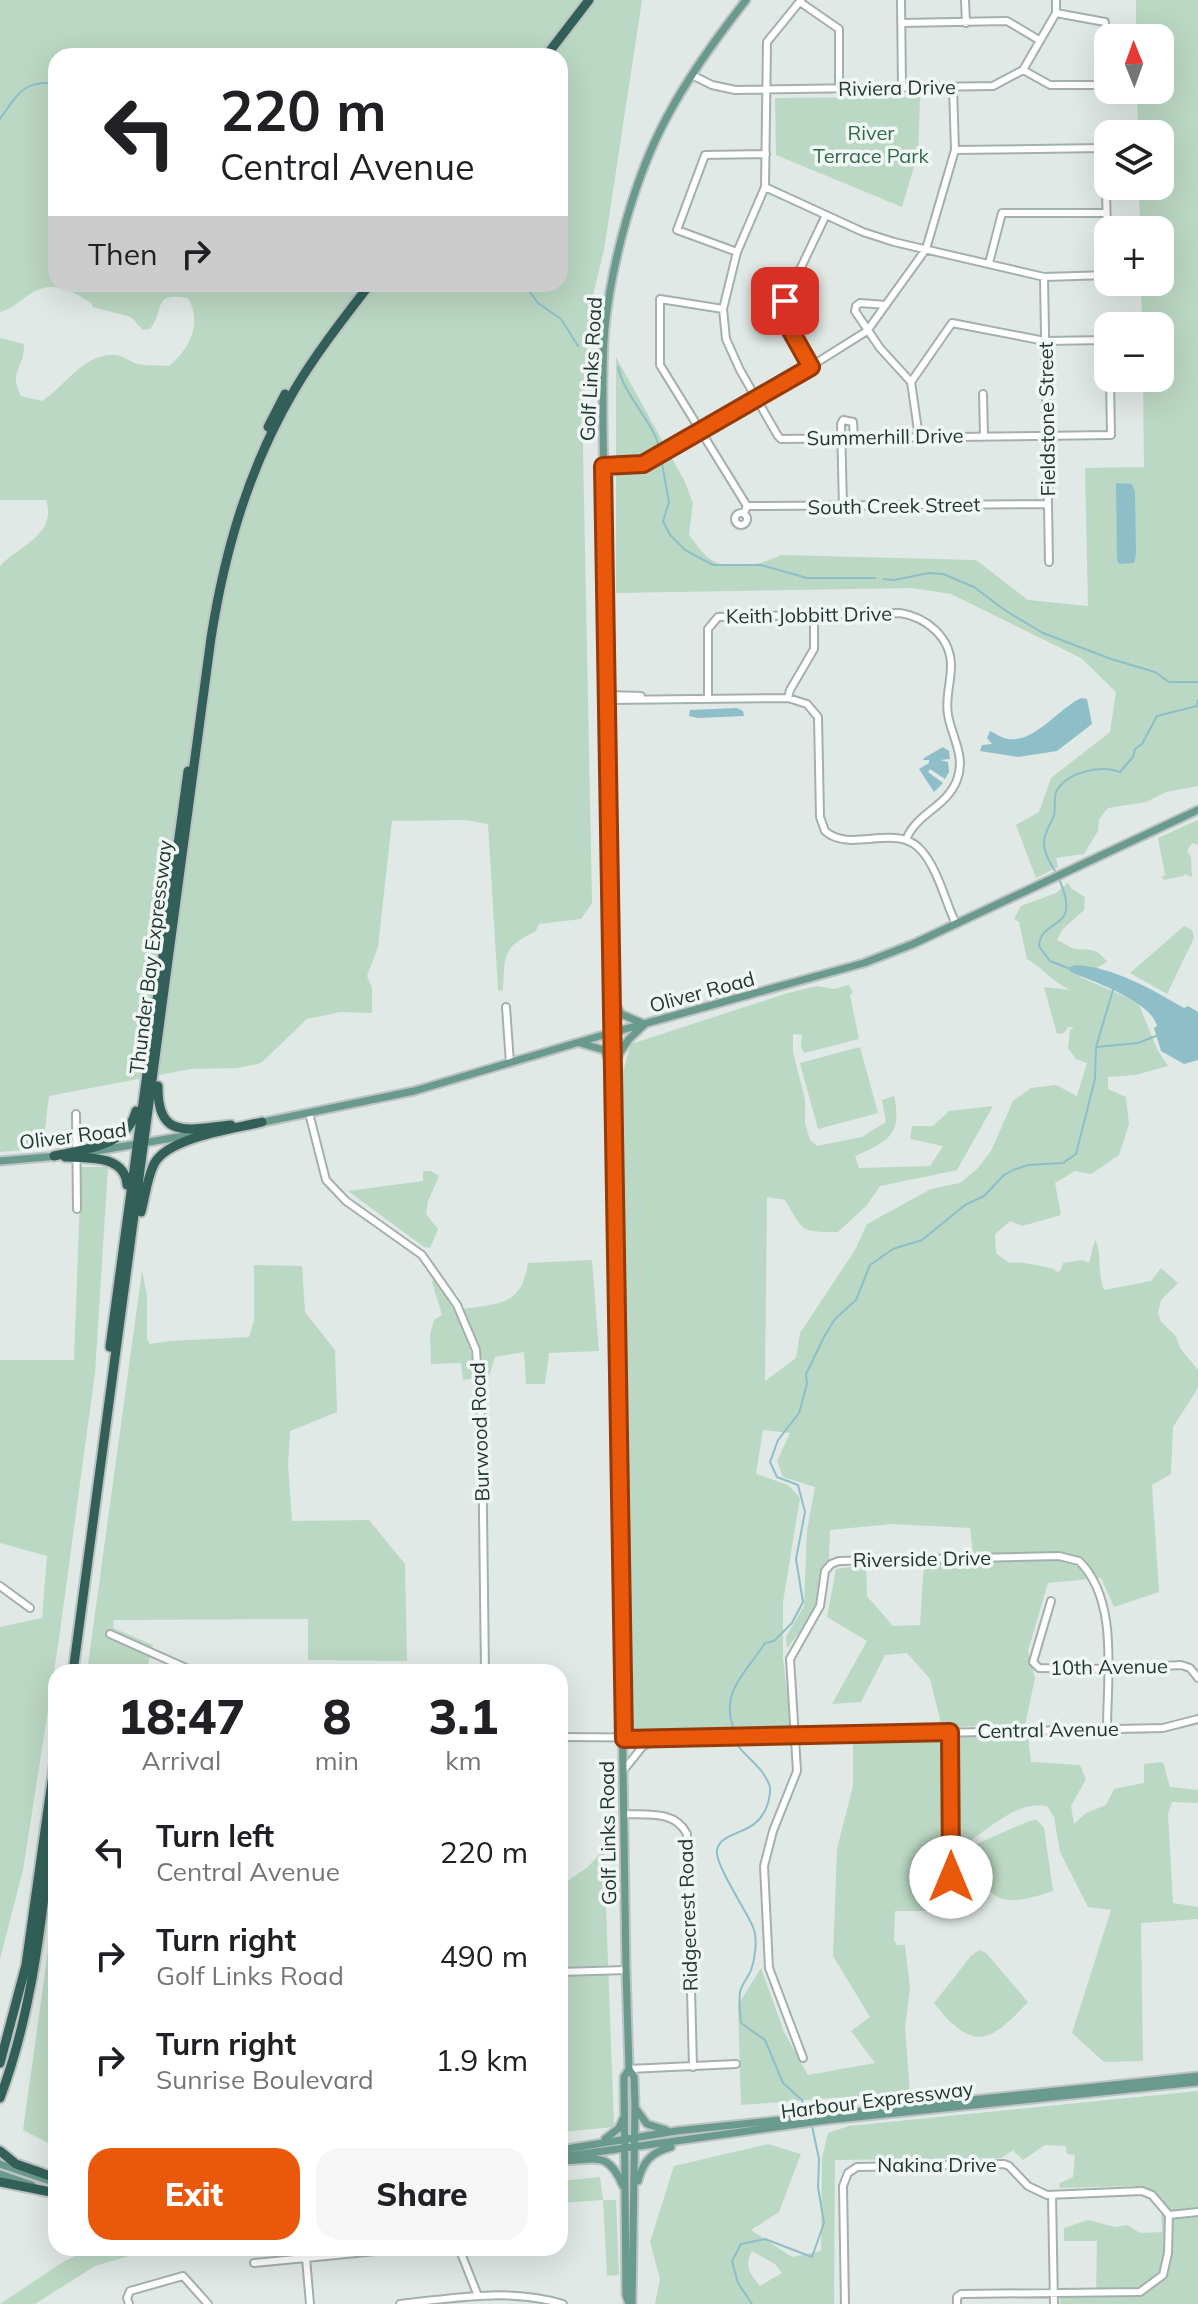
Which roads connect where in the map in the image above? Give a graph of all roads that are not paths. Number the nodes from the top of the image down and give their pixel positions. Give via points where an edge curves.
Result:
1 (581, 0) edge
2 (589, 0) edge
3 (746, 0) edge
4 (901, 0) edge
5 (965, 0) edge
6 (1056, 0) edge
7 (800, 1) edge
8 (1056, 13) junction
9 (901, 23) junction
10 (966, 23) junction
11 (1039, 40) junction
12 (544, 48) edge
13 (552, 48) edge
14 (1023, 70) junction
15 (692, 75) junction
16 (902, 87) junction
17 (953, 87) junction
18 (765, 89) junction
19 (839, 89) junction
20 (955, 150) junction
21 (766, 154) junction
22 (765, 187) junction
23 (1106, 213) junction
24 (826, 215) junction
25 (926, 249) junction
26 (737, 252) junction
27 (989, 263) junction
28 (1044, 277) junction
29 (357, 292) edge
30 (364, 292) edge
31 (886, 305) junction
32 (723, 309) junction
33 (867, 331) junction
34 (1094, 340) edge
35 (1045, 341) junction
36 (811, 367) junction
37 (911, 382) junction
38 (1110, 392) edge
39 (983, 394) dead end
40 (757, 400) junction
41 (702, 430) junction
42 (1048, 435) junction
43 (984, 436) junction
44 (919, 437) junction
45 (841, 438) junction
46 (854, 438) junction
47 (603, 466) junction
48 (1048, 504) junction
49 (843, 507) junction
50 (1049, 562) dead end
51 (814, 614) junction
52 (607, 698) junction
53 (788, 698) junction
54 (708, 699) junction
55 (1198, 810) edge
56 (906, 840) junction
57 (956, 924) junction
58 (610, 993) junction
59 (506, 1007) dead end
60 (645, 1023) junction
61 (611, 1033) junction
62 (154, 1042) junction
63 (579, 1042) junction
64 (510, 1063) junction
65 (612, 1065) junction
66 (309, 1113) junction
67 (76, 1114) dead end
68 (262, 1122) junction
69 (141, 1144) junction
70 (76, 1154) junction
71 (54, 1156) joint
72 (0, 1161) edge
73 (77, 1209) dead end
74 (126, 1254) junction
75 (0, 1586) edge
76 (1051, 1601) dead end
77 (30, 1608) dead end
78 (110, 1634) dead end
79 (171, 1663) edge
80 (68, 1664) edge
81 (74, 1664) edge
82 (485, 1664) edge
83 (1107, 1669) junction
84 (1198, 1678) edge
85 (1198, 1719) edge
86 (1107, 1729) junction
87 (950, 1732) junction
88 (795, 1736) junction
89 (568, 1737) edge
90 (659, 1738) junction
91 (624, 1739) junction
92 (623, 1771) junction
93 (48, 1810) edge
94 (624, 1814) junction
95 (48, 1860) edge
96 (951, 1877) dead end
97 (626, 1970) junction
98 (568, 1972) edge
99 (14, 2016) junction
100 (0, 2053) edge
101 (803, 2058) dead end
102 (0, 2063) edge
103 (736, 2064) dead end
104 (693, 2067) junction
105 (629, 2069) junction
106 (1198, 2079) edge
107 (1, 2097) edge
108 (635, 2106) junction
109 (625, 2114) junction
110 (794, 2122) junction
111 (676, 2131) junction
112 (717, 2136) junction
113 (635, 2138) junction
114 (625, 2139) junction
115 (597, 2143) junction
116 (635, 2147) junction
117 (568, 2148) edge
118 (624, 2149) junction
119 (0, 2151) edge
120 (568, 2158) edge
121 (568, 2159) edge
122 (0, 2164) edge
123 (0, 2174) edge
124 (48, 2177) edge
125 (48, 2178) edge
126 (0, 2182) edge
127 (48, 2189) edge
128 (635, 2190) junction
129 (48, 2191) edge
130 (625, 2191) junction
131 (1052, 2195) junction
132 (1198, 2212) edge
133 (1169, 2215) junction
134 (326, 2256) edge
135 (462, 2256) edge
136 (306, 2258) junction
137 (254, 2263) dead end
138 (1054, 2292) junction
139 (989, 2294) junction
140 (478, 2296) junction
141 (985, 2302) edge
142 (129, 2304) edge
143 (208, 2304) edge
144 (310, 2304) edge
145 (400, 2304) edge
146 (563, 2304) edge
147 (631, 2304) edge
148 (845, 2304) edge
149 (957, 2304) edge
150 (1054, 2304) edge

1 - 12 highway
2 - 13 highway
3 - 15 main road, Golf Links Road
4 - 9 street
5 - 10 street
6 - 8 street
7 - 18 street, Summerhill Drive via 767,42
7 - 19 street via 839,29
8 - 11 street
8 - 14 street via 1105,22 1107,85 1050,85
9 - 10 street
9 - 16 street
10 - 11 street via 1007,21
11 - 14 street
14 - 17 street, Riviera Drive via 993,86
15 - 18 street, Riviera Drive via 735,90
15 - 47 main road, Golf Links Road via 665,120 642,177 611,285 605,330
16 - 17 street, Riviera Drive
16 - 19 street, Riviera Drive
17 - 20 street
18 - 19 street, Riviera Drive
18 - 21 street, Summerhill Drive
20 - 23 street via 1105,148
20 - 25 street
21 - 22 street, Summerhill Drive
21 - 26 street via 705,155 677,230
22 - 24 street
22 - 26 street, Summerhill Drive
23 - 27 street via 1002,213
23 - 28 street via 1108,275
24 - 25 street via 863,232
24 - 36 street via 785,301 787,324
25 - 27 street
25 - 31 street
26 - 32 street, Summerhill Drive
27 - 28 street
28 - 35 street, Fieldstone Street
29 - 62 highway, Thunder Bay Expressway via 276,410 226,534 213,593
30 - 62 highway, Thunder Bay Expressway via 295,389 265,446 232,534 211,638
31 - 33 street
31 - 33 street via 856,306
32 - 40 street, Summerhill Drive via 726,339
32 - 41 street via 660,299 660,365
33 - 36 street
33 - 37 street
34 - 35 street
35 - 37 street via 952,323
35 - 42 street, Fieldstone Street
36 - 40 street
37 - 44 street
38 - 42 street, Summerhill Drive via 1111,435
39 - 43 street
40 - 41 street
40 - 45 street, Summerhill Drive via 781,439
41 - 47 street via 643,464
41 - 49 street, South Creek Street via 745,510
42 - 43 street, Summerhill Drive
42 - 48 street, Fieldstone Street
43 - 44 street, Summerhill Drive
44 - 46 street, Summerhill Drive
45 - 46 street, Summerhill Drive
45 - 46 street via 841,422 846,419 853,422
45 - 49 street
47 - 52 main road, Golf Links Road
48 - 49 street, South Creek Street
48 - 50 street, Fieldstone Street
51 - 53 street via 814,649
51 - 54 street, Keith Jobbitt Drive via 713,619 708,629
51 - 56 street, Keith Jobbitt Drive via 910,615 931,626 947,648 947,711 958,743 959,771 945,800 912,825
52 - 54 street
52 - 58 main road, Golf Links Road
53 - 54 street
53 - 56 street via 807,704 818,717 820,817 825,831 841,839
55 - 57 main road, Oliver Road
56 - 57 street via 924,853
57 - 60 main road, Oliver Road via 864,963
58 - 60 main road via 621,1014
58 - 61 main road, Golf Links Road
59 - 64 street
60 - 61 main road, Oliver Road
60 - 65 main road
61 - 63 main road, Oliver Road
61 - 65 main road, Golf Links Road
62 - 68 highway via 164,1120 183,1128
62 - 69 highway, Thunder Bay Expressway
62 - 70 highway via 134,1121 113,1140
63 - 64 main road, Oliver Road
63 - 65 main road via 604,1050
64 - 66 main road, Oliver Road
65 - 91 main road, Golf Links Road
66 - 68 main road, Oliver Road
66 - 82 street, Burwood Road via 326,1180 346,1201 422,1255 457,1305 476,1350
67 - 70 street
68 - 69 main road, Oliver Road
68 - 74 highway via 162,1153 150,1174
69 - 70 main road, Oliver Road
69 - 74 highway, Thunder Bay Expressway
70 - 71 highway
70 - 73 street
70 - 74 highway via 109,1161 124,1172
71 - 72 main road, Oliver Road
74 - 80 highway, Thunder Bay Expressway
74 - 81 highway, Thunder Bay Expressway
75 - 77 street
76 - 83 street, 10th Avenue via 1034,1665 1049,1670
78 - 79 street
83 - 84 street, 10th Avenue via 1181,1665
83 - 86 street, Riverside Drive
83 - 88 street, Riverside Drive via 1106,1610 1086,1568 1070,1557 839,1561 825,1571 820,1606 790,1659
85 - 86 street, Central Avenue via 1163,1728
86 - 87 street, Central Avenue
87 - 88 street, Central Avenue
87 - 96 street
88 - 90 street, Central Avenue
88 - 101 street, Riverside Drive via 797,1771 764,1866 769,1968
89 - 91 street, Central Avenue
90 - 91 street, Central Avenue
90 - 92 street via 643,1746
91 - 92 main road, Golf Links Road
92 - 94 main road, Golf Links Road
93 - 99 highway
94 - 97 main road, Golf Links Road
94 - 104 street, Ridgecrest Road via 668,1816 687,1834
95 - 107 highway via 31,1988
97 - 98 street
97 - 105 main road, Golf Links Road
99 - 100 highway
99 - 102 highway
103 - 104 street
104 - 105 street
105 - 108 main road, Golf Links Road
105 - 109 main road, Golf Links Road via 624,2077
106 - 110 main road, Harbour Expressway
108 - 111 main road via 651,2126
108 - 113 main road, Golf Links Road
109 - 114 main road, Golf Links Road
109 - 115 main road via 614,2134
110 - 111 main road, Harbour Expressway
110 - 112 main road, Harbour Expressway
111 - 113 main road, Harbour Expressway
112 - 116 main road, Harbour Expressway
112 - 128 main road via 650,2156
113 - 114 main road, Harbour Expressway
113 - 116 main road, Golf Links Road
114 - 115 main road, Harbour Expressway
114 - 118 main road, Golf Links Road
115 - 117 main road, Harbour Expressway
116 - 118 main road, Harbour Expressway
116 - 128 main road, Golf Links Road
118 - 120 main road, Harbour Expressway
118 - 130 main road, Golf Links Road
119 - 124 highway
121 - 130 main road via 608,2162
122 - 125 main road
123 - 127 main road
126 - 129 highway
128 - 147 main road, Golf Links Road
130 - 147 main road, Golf Links Road via 626,2295
131 - 133 street via 1142,2191
131 - 138 street
131 - 148 street, Nakina Drive via 1032,2189 1004,2164 852,2169 843,2186
132 - 133 street
133 - 138 street via 1168,2253 1163,2275 1154,2284 1140,2292
134 - 136 street
135 - 140 street
136 - 137 street
136 - 144 street
138 - 139 street
138 - 150 street
139 - 141 street
139 - 149 street via 961,2294
140 - 145 street
140 - 146 street via 525,2296
142 - 143 street via 130,2291 183,2276

